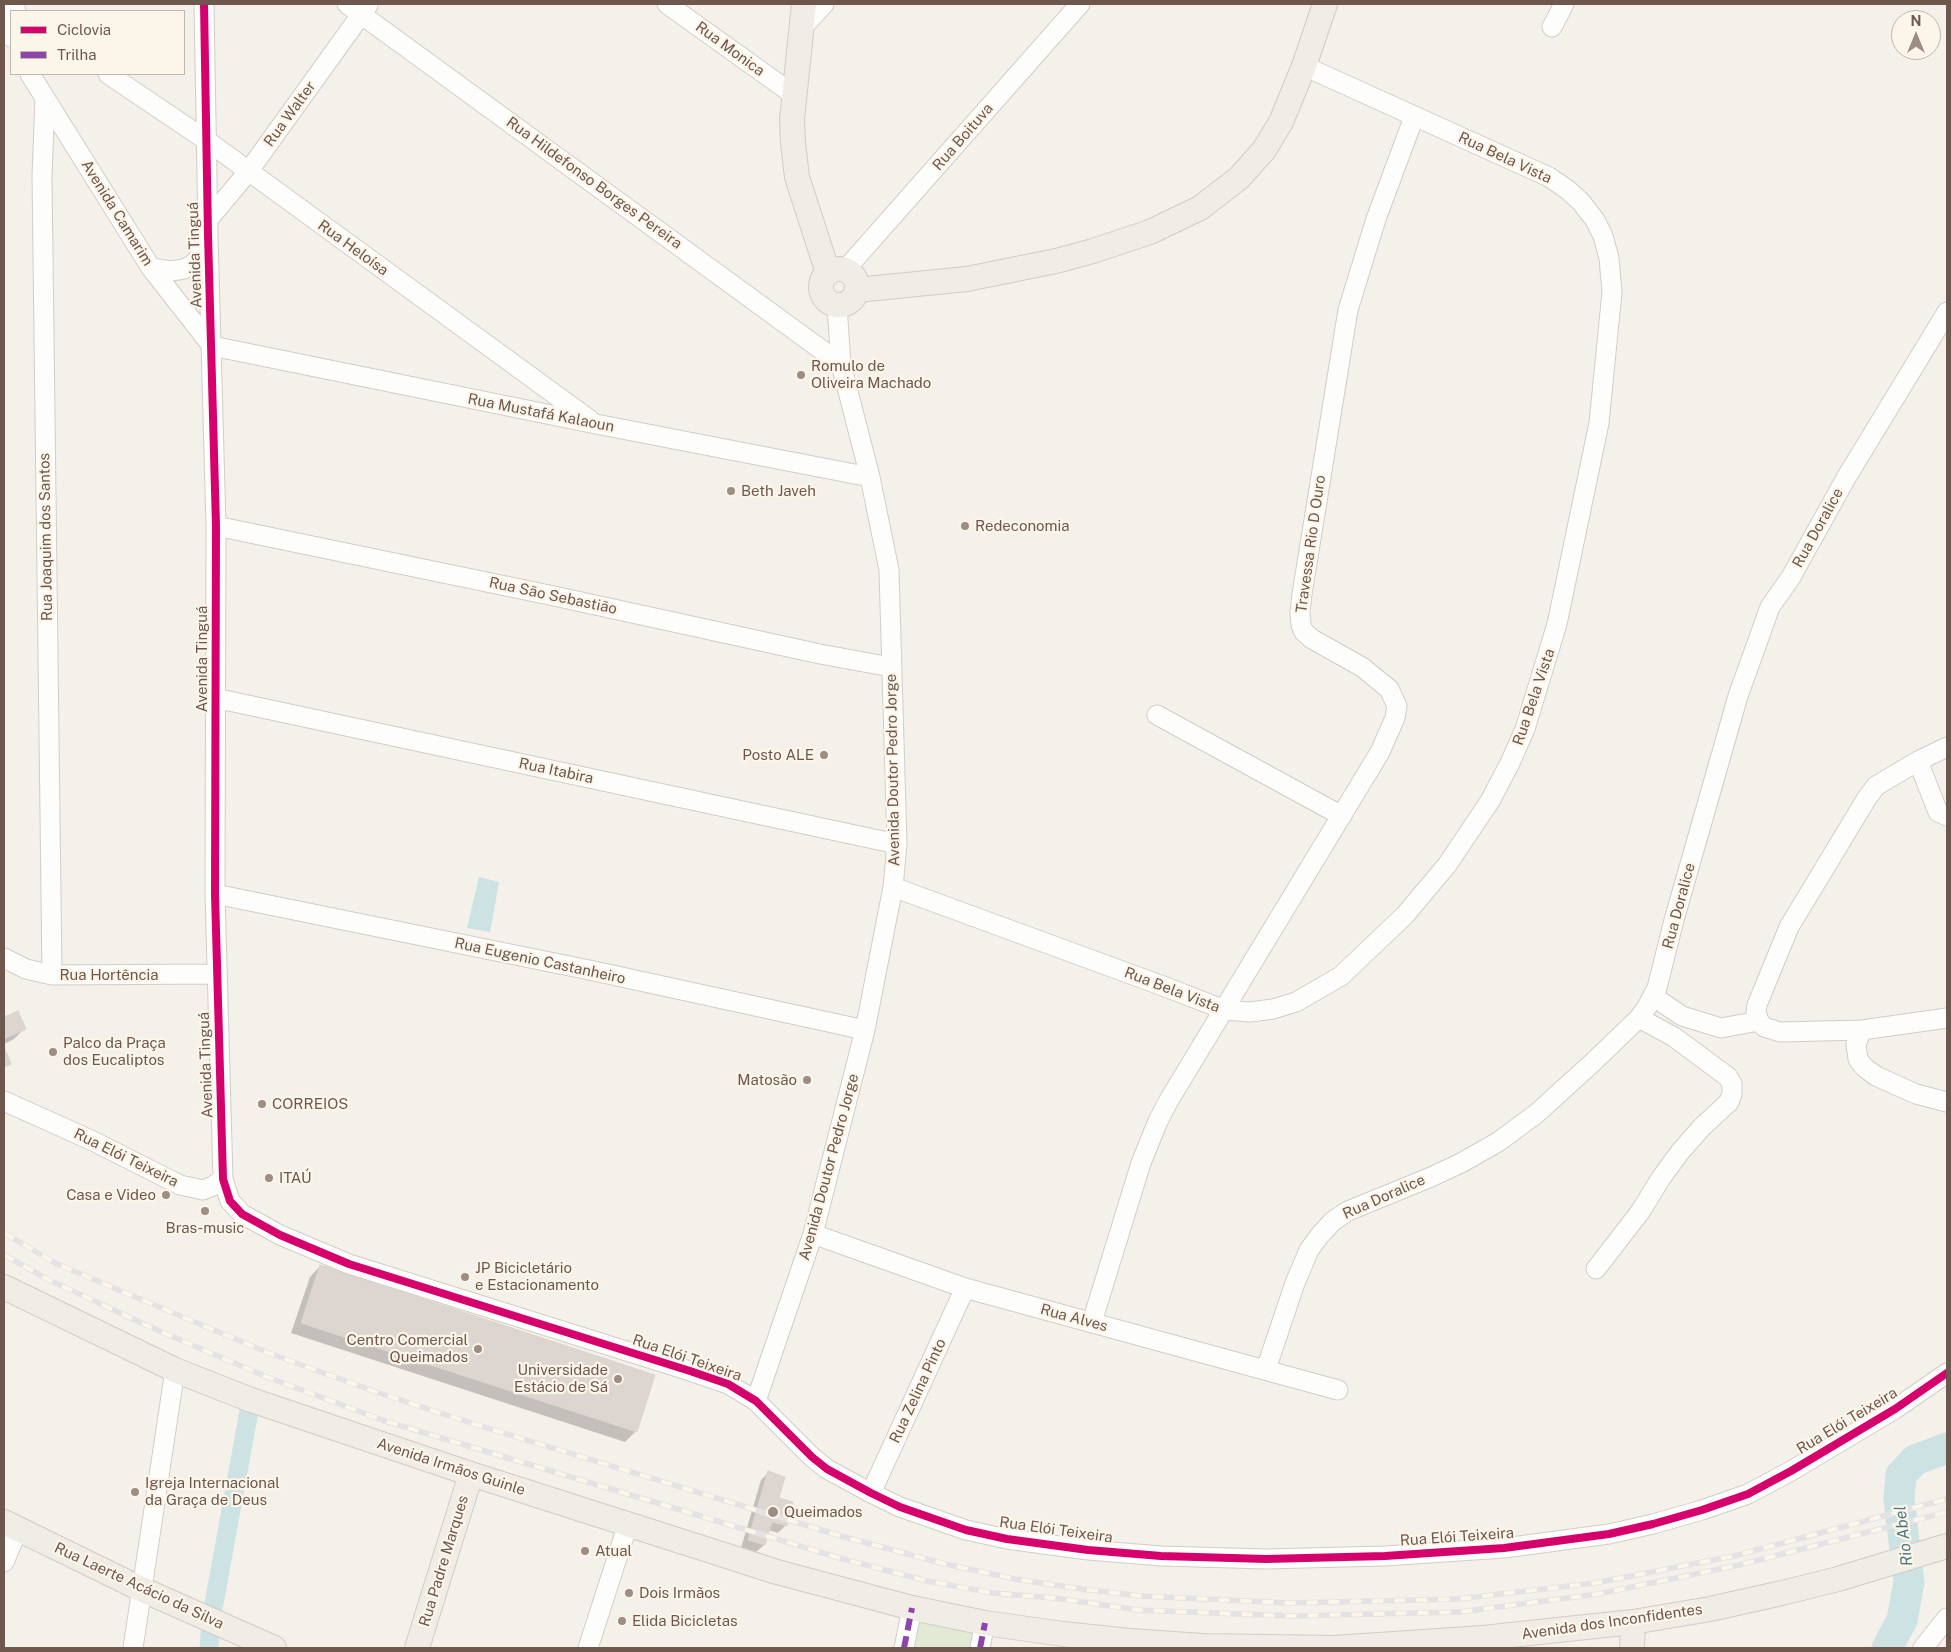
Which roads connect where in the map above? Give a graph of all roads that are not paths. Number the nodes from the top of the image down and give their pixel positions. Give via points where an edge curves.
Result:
1 (204, 4) edge
2 (667, 4) edge
3 (804, 4) edge
4 (824, 4) edge
5 (1080, 4) edge
6 (1324, 4) edge
7 (1564, 4) edge
8 (359, 7) edge
9 (4, 22) edge
10 (1552, 27) dead end
11 (802, 28) junction
12 (10, 35) edge
13 (1304, 66) junction
14 (109, 75) edge
15 (33, 76) edge
16 (794, 95) junction
17 (45, 98) junction
18 (1414, 117) junction
19 (206, 140) junction
20 (248, 172) junction
21 (208, 228) junction
22 (151, 268) junction
23 (836, 271) junction
24 (858, 290) junction
25 (837, 306) junction
26 (1947, 312) edge
27 (212, 346) junction
28 (841, 364) junction
29 (596, 424) junction
30 (870, 477) junction
31 (216, 526) junction
32 (891, 667) junction
33 (215, 698) junction
34 (1157, 715) dead end
35 (1947, 747) edge
36 (1918, 761) junction
37 (1342, 816) junction
38 (1947, 816) edge
39 (897, 844) junction
40 (893, 887) junction
41 (215, 894) junction
42 (4, 958) edge
43 (217, 974) junction
44 (52, 975) junction
45 (1654, 997) junction
46 (1225, 1010) junction
47 (1639, 1018) junction
48 (1947, 1018) edge
49 (1759, 1021) junction
50 (865, 1030) junction
51 (1862, 1030) junction
52 (4, 1101) edge
53 (1947, 1102) edge
54 (223, 1179) junction
55 (813, 1234) junction
56 (1596, 1270) dead end
57 (4, 1287) edge
58 (965, 1288) junction
59 (1092, 1322) junction
60 (1266, 1369) junction
61 (175, 1370) junction
62 (1946, 1376) edge
63 (1338, 1390) dead end
64 (756, 1401) junction
65 (471, 1474) junction
66 (871, 1493) junction
67 (628, 1524) junction
68 (11, 1526) edge
69 (1942, 1548) edge
70 (4, 1562) edge
71 (141, 1589) junction
72 (912, 1608) junction
73 (1947, 1618) edge
74 (1633, 1622) junction
75 (985, 1623) junction
76 (133, 1648) edge
77 (274, 1648) edge
78 (417, 1648) edge
79 (588, 1648) edge
80 (904, 1648) edge
81 (980, 1648) edge
82 (1334, 1648) edge
83 (1632, 1648) edge
84 (1923, 1648) edge

1 - 19 street, Avenida Tinguá
2 - 16 street, Rua Monica
3 - 11 main road
4 - 11 street
5 - 23 street, Rua Boituva
6 - 13 main road
7 - 10 street
8 - 20 street, Rua Walter
8 - 28 street, Rua Hildefonso Borges Pereira
9 - 12 street
11 - 16 main road
13 - 18 street, Rua Bela Vista
13 - 24 main road via 1282,122 1264,150 1239,178 1200,208 1150,232 1047,264 967,279
14 - 19 street, Rua Heloísa
15 - 17 street, Avenida Camarim
16 - 23 main road via 792,119 797,177
17 - 22 street, Avenida Camarim
17 - 44 street, Rua Joaquim dos Santos via 42,176
18 - 37 street, Travessa Rio D Ouro via 1376,219 1348,310 1302,594 1301,625 1304,632 1376,678 1389,689 1397,706 1380,752
18 - 46 street, Rua Bela Vista via 1549,177 1581,202 1603,236 1612,292 1598,423 1557,624 1525,729 1510,764 1490,801 1447,865 1405,915 1341,976 1296,1002 1265,1010
19 - 20 street, Rua Heloísa
19 - 21 street, Avenida Tinguá
20 - 21 street, Rua Walter
20 - 29 street, Rua Heloísa
21 - 22 street via 202,251 192,265 178,270
21 - 27 street, Avenida Tinguá
22 - 27 street, Avenida Camarim
23 - 24 main road via 855,278
23 - 25 main road via 820,285 830,304
24 - 25 main road via 850,302
25 - 28 street, Avenida Doutor Pedro Jorge
26 - 45 street, Rua Doralice via 1846,478 1791,577 1770,607 1736,705
27 - 29 street, Rua Mustafá Kalaoun
27 - 31 street, Avenida Tinguá
28 - 30 street, Avenida Doutor Pedro Jorge
29 - 30 street, Rua Mustafá Kalaoun
30 - 32 street, Avenida Doutor Pedro Jorge via 889,570
31 - 32 street, Rua São Sebastião
31 - 33 street, Avenida Tinguá
32 - 39 street, Avenida Doutor Pedro Jorge
33 - 39 street, Rua Itabira
33 - 41 street, Avenida Tinguá
34 - 37 street
35 - 36 street
36 - 38 street via 1938,812
36 - 49 street via 1876,786 1867,798 1789,927 1757,1005
37 - 46 street, Travessa Rio D Ouro
39 - 40 street, Avenida Doutor Pedro Jorge
40 - 46 street, Rua Bela Vista
40 - 50 street, Avenida Doutor Pedro Jorge
41 - 43 street, Avenida Tinguá
41 - 50 street, Rua Eugenio Castanheiro
42 - 44 street, Rua Hortência via 26,969
43 - 44 street, Rua Hortência
43 - 54 street, Avenida Tinguá
45 - 47 street, Rua Doralice
45 - 49 street via 1682,1016 1721,1028
46 - 59 street, Travessa Rio D Ouro via 1169,1100 1149,1141
47 - 56 street via 1674,1037 1728,1077 1732,1094 1729,1102 1680,1152
47 - 60 street, Rua Doralice via 1536,1114 1498,1142 1446,1170 1333,1220 1309,1250
48 - 51 street
49 - 51 street via 1764,1027 1780,1032
50 - 55 street, Avenida Doutor Pedro Jorge
51 - 53 street via 1856,1052 1864,1067 1892,1085
52 - 54 street, Rua Elói Teixeira via 180,1185 203,1190
54 - 64 street, Rua Elói Teixeira via 230,1201 242,1214 313,1250 690,1371 728,1384
55 - 58 street, Rua Alves
55 - 64 street, Avenida Doutor Pedro Jorge
57 - 61 main road, Avenida Irmãos Guinle
58 - 59 street, Rua Alves
58 - 66 street, Rua Zelina Pinto
59 - 60 street, Rua Alves
60 - 63 street, Rua Alves
61 - 65 main road, Avenida Irmãos Guinle via 251,1400
61 - 71 street
62 - 66 street, Rua Elói Teixeira via 1879,1419 1748,1494 1702,1510 1609,1534 1504,1548 1266,1559 1088,1550 966,1530 900,1507
64 - 66 street, Rua Elói Teixeira via 812,1457
65 - 67 main road, Avenida Irmãos Guinle
65 - 78 main road, Rua Padre Marques
67 - 72 main road, Avenida Irmãos Guinle via 777,1572
67 - 79 street
68 - 70 street
68 - 71 main road, Rua Laerte Acácio da Silva
69 - 74 main road, Avenida dos Inconfidentes via 1782,1593
71 - 76 street
71 - 77 main road, Rua Laerte Acácio da Silva
72 - 75 main road, Avenida dos Inconfidentes
72 - 80 street
73 - 84 street
74 - 82 main road, Avenida dos Inconfidentes via 1483,1638
74 - 83 main road
75 - 81 street
75 - 82 main road, Avenida dos Inconfidentes via 1130,1642

